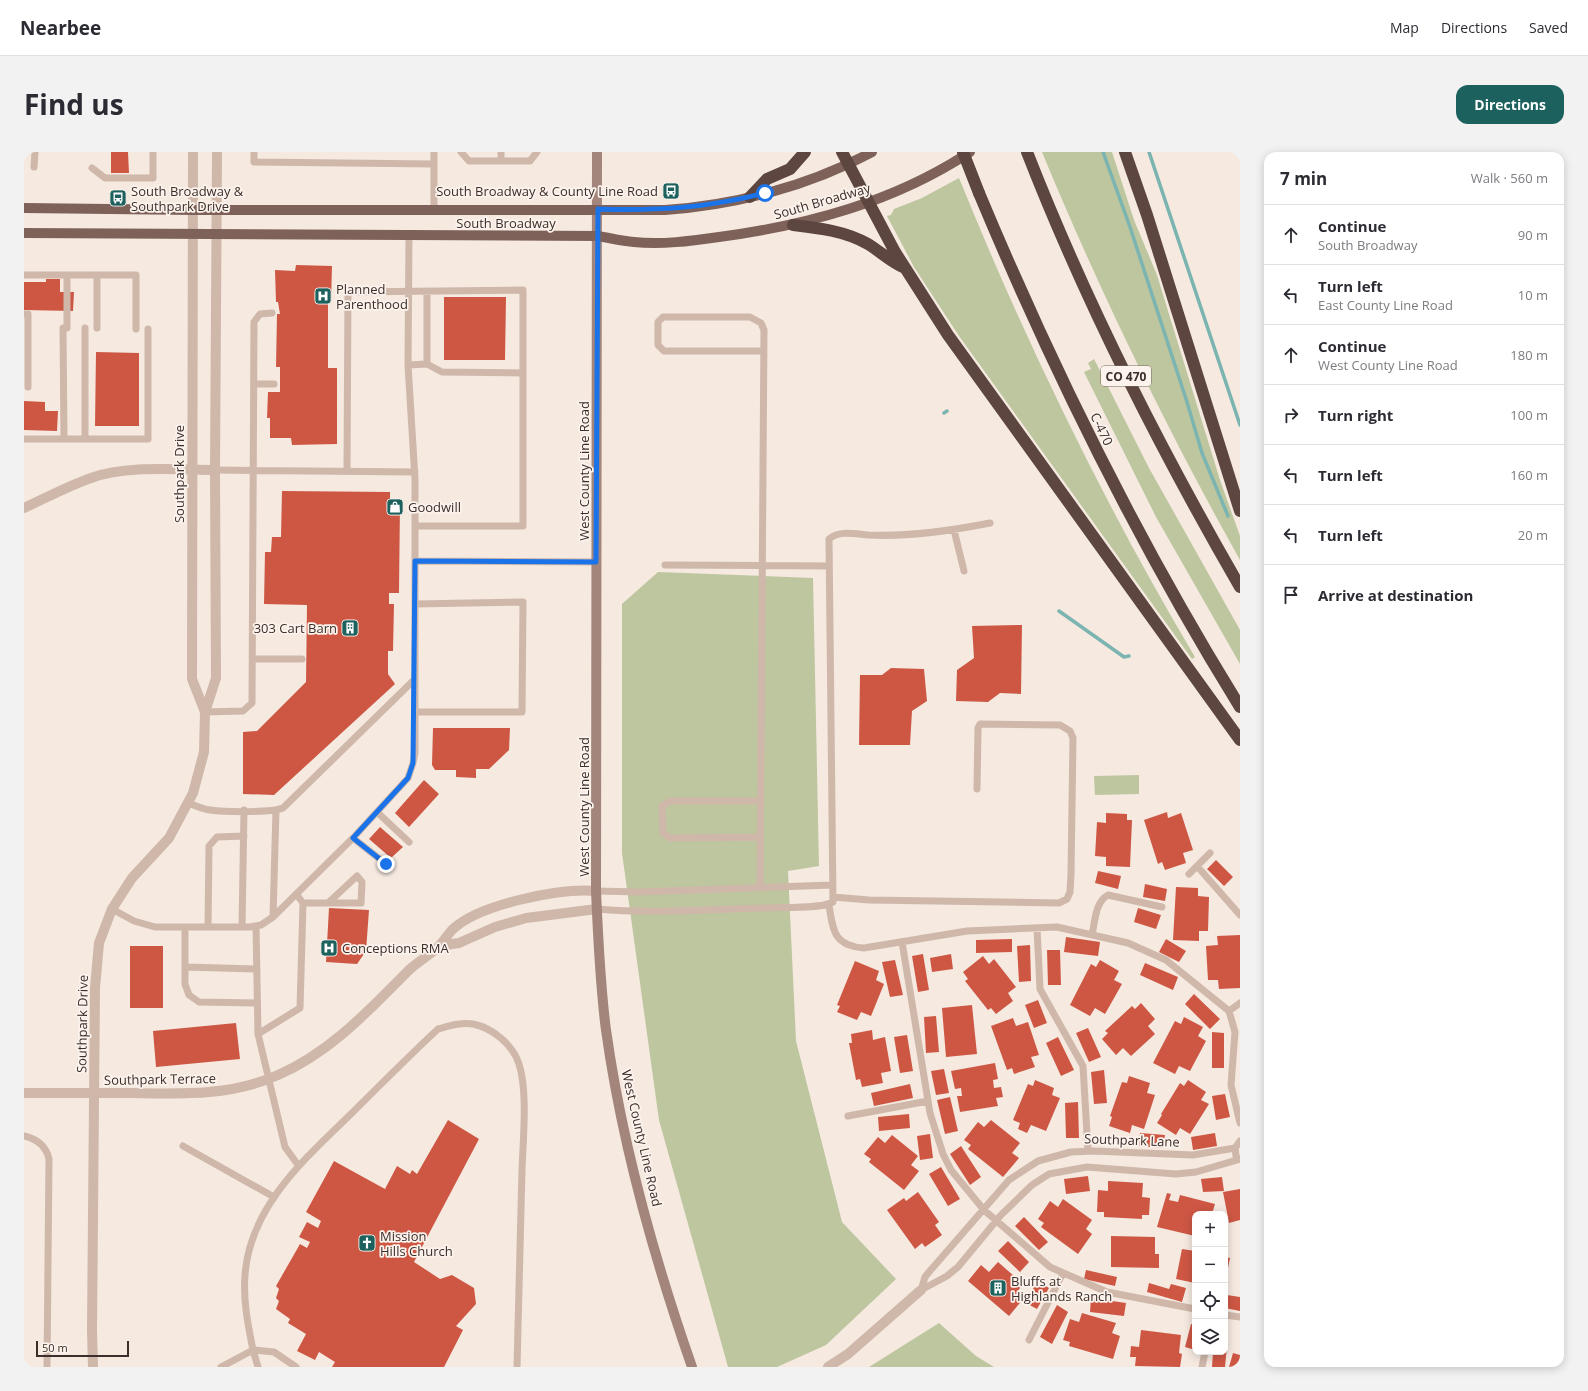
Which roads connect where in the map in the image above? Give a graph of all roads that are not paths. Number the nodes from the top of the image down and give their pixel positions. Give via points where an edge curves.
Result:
1 (34, 152) edge
2 (153, 152) edge
3 (193, 152) edge
4 (218, 152) edge
5 (254, 152) edge
6 (434, 152) edge
7 (461, 152) edge
8 (501, 152) edge
9 (537, 152) edge
10 (597, 152) edge
11 (805, 152) edge
12 (842, 152) edge
13 (872, 152) edge
14 (963, 152) edge
15 (970, 152) edge
16 (1125, 152) edge
17 (1028, 154) edge
18 (502, 161) junction
19 (434, 164) junction
20 (847, 164) junction
21 (34, 167) dead end
22 (92, 168) dead end
23 (750, 197) junction
24 (869, 203) junction
25 (24, 208) edge
26 (434, 209) junction
27 (598, 209) junction
28 (193, 210) junction
29 (217, 210) junction
30 (793, 225) junction
31 (24, 233) edge
32 (193, 234) junction
33 (217, 234) junction
34 (409, 235) junction
35 (598, 236) junction
36 (905, 268) junction
37 (24, 275) edge
38 (67, 275) junction
39 (97, 275) junction
40 (408, 291) junction
41 (426, 291) junction
42 (272, 313) dead end
43 (24, 314) edge
44 (85, 328) dead end
45 (97, 328) dead end
46 (136, 329) dead end
47 (148, 329) dead end
48 (763, 351) junction
49 (427, 364) junction
50 (408, 365) junction
51 (523, 373) junction
52 (254, 384) junction
53 (274, 384) dead end
54 (28, 387) dead end
55 (24, 439) edge
56 (64, 439) junction
57 (85, 439) junction
58 (192, 470) junction
59 (215, 470) junction
60 (254, 471) junction
61 (347, 471) junction
62 (415, 472) junction
63 (24, 508) edge
64 (1240, 511) edge
65 (990, 524) dead end
66 (415, 526) junction
67 (954, 530) junction
68 (415, 561) junction
69 (596, 562) junction
70 (762, 564) junction
71 (665, 565) dead end
72 (828, 566) junction
73 (964, 571) dead end
74 (1240, 587) edge
75 (415, 604) junction
76 (253, 659) junction
77 (302, 660) dead end
78 (415, 678) junction
79 (1240, 707) edge
80 (205, 712) junction
81 (415, 712) junction
82 (1240, 740) edge
83 (977, 789) dead end
84 (760, 801) junction
85 (189, 803) junction
86 (244, 810) junction
87 (276, 810) junction
88 (377, 812) junction
89 (244, 836) junction
90 (760, 837) junction
91 (353, 838) junction
92 (409, 842) dead end
93 (1210, 853) dead end
94 (386, 864) dead end
95 (1197, 866) junction
96 (1189, 874) dead end
97 (832, 885) junction
98 (760, 888) junction
99 (596, 891) junction
100 (297, 895) junction
101 (833, 897) junction
102 (303, 903) junction
103 (328, 903) junction
104 (829, 905) junction
105 (1162, 907) dead end
106 (112, 909) junction
107 (597, 909) junction
108 (1240, 914) edge
109 (273, 917) junction
110 (256, 926) junction
111 (185, 927) junction
112 (208, 927) junction
113 (242, 927) junction
114 (1037, 928) junction
115 (1092, 935) junction
116 (902, 942) junction
117 (439, 946) junction
118 (185, 967) junction
119 (257, 969) junction
120 (257, 1003) junction
121 (1240, 1003) edge
122 (1228, 1011) junction
123 (258, 1034) junction
124 (268, 1079) junction
125 (24, 1093) edge
126 (94, 1093) junction
127 (928, 1101) junction
128 (848, 1116) dead end
129 (1240, 1123) edge
130 (24, 1136) edge
131 (1240, 1141) edge
132 (183, 1146) dead end
133 (1235, 1148) junction
134 (1088, 1151) junction
135 (1239, 1159) edge
136 (298, 1165) junction
137 (274, 1197) junction
138 (984, 1210) junction
139 (996, 1221) junction
140 (1063, 1273) junction
141 (922, 1290) junction
142 (1192, 1308) edge
143 (1228, 1315) edge
144 (1240, 1317) edge
145 (1029, 1340) dead end
146 (253, 1350) junction
147 (1204, 1355) edge
148 (47, 1367) edge
149 (93, 1367) edge
150 (221, 1367) edge
151 (258, 1367) edge
152 (296, 1367) edge
153 (517, 1367) edge
154 (692, 1367) edge
155 (828, 1367) edge
156 (1202, 1367) edge

1 - 21 lane
2 - 22 lane via 153,178 105,178
3 - 28 street, Southpark Drive
4 - 29 street, Southpark Drive
5 - 19 lane via 254,162
6 - 19 lane
7 - 18 lane via 469,161
8 - 18 lane
9 - 18 lane via 530,161
10 - 27 main road, West County Line Road
11 - 23 highway via 790,169 767,179
12 - 20 highway
13 - 20 main road, South Broadway
14 - 79 highway, C-470, bridge via 1031,312 1111,478 1186,618
15 - 24 main road, South Broadway via 922,180
16 - 64 highway
17 - 74 highway, CO 470 via 1072,261 1133,392
19 - 26 lane
20 - 23 main road, South Broadway via 800,183
20 - 24 highway
23 - 27 main road, South Broadway via 681,209
24 - 30 main road, South Broadway
24 - 36 highway
25 - 28 main road, South Broadway
26 - 27 main road, South Broadway
26 - 29 main road, South Broadway
27 - 35 main road, West County Line Road
28 - 29 main road, South Broadway
28 - 32 street, Southpark Drive
29 - 33 street, Southpark Drive
30 - 35 main road, South Broadway via 671,242 634,242
30 - 36 highway via 829,230 854,237 868,244 891,262
31 - 32 main road, South Broadway
32 - 33 main road, South Broadway
32 - 58 street, Southpark Drive
33 - 34 main road, South Broadway
33 - 59 street, Southpark Drive
34 - 35 main road, South Broadway
34 - 40 lane
35 - 69 main road, West County Line Road
36 - 82 highway via 974,372
37 - 38 lane
38 - 39 lane
38 - 56 lane
39 - 45 lane
39 - 46 lane via 136,275
40 - 41 lane
40 - 50 lane
40 - 61 lane via 348,292
41 - 49 lane
41 - 51 lane via 523,290
42 - 52 lane via 260,314 254,322
43 - 54 lane via 28,314
44 - 57 lane
47 - 57 lane via 148,439
48 - 48 lane via 764,330 761,323 750,317 663,317 658,322 658,345 664,351
48 - 70 lane
49 - 50 lane
49 - 51 lane via 442,372
50 - 62 lane
51 - 66 lane via 523,526
52 - 53 lane
52 - 60 lane
55 - 56 lane
56 - 57 lane
58 - 59 street
58 - 63 street via 138,470 103,475
58 - 80 street, Southpark Drive via 192,679
59 - 60 lane
59 - 80 street, Southpark Drive via 216,678
60 - 61 lane
60 - 76 lane
61 - 62 lane
62 - 66 lane
65 - 67 lane
66 - 68 lane
67 - 72 lane via 894,536 838,534 829,539
67 - 73 lane
68 - 69 lane
68 - 75 lane
69 - 99 main road, West County Line Road
70 - 71 lane
70 - 72 lane
70 - 84 lane
72 - 97 lane
75 - 78 lane
75 - 81 lane via 523,602 522,712
76 - 77 lane
76 - 80 lane via 252,703 243,711
78 - 81 lane
78 - 87 lane via 290,802
80 - 85 street, Southpark Drive via 201,769
81 - 88 lane via 415,753 411,771 408,778
83 - 101 lane via 980,724 1060,726 1070,731 1073,738 1071,865 1070,892 1067,899 1059,903 869,900
84 - 90 lane
84 - 90 lane via 670,801 662,806 662,833 670,838
85 - 86 lane via 210,810
85 - 106 street, Southpark Drive via 169,838 132,878
86 - 87 lane
86 - 89 lane
87 - 109 lane
88 - 91 lane
88 - 92 lane
89 - 112 lane via 217,837 209,846
89 - 113 lane
90 - 98 lane
91 - 94 lane
91 - 100 lane
93 - 95 lane
95 - 96 lane
95 - 108 lane
97 - 98 lane
97 - 101 lane
98 - 99 lane
99 - 107 main road, West County Line Road
99 - 117 street, Southpark Terrace via 543,895 496,907 458,925
100 - 102 lane
100 - 109 lane
101 - 104 lane via 833,902
102 - 103 lane
102 - 123 lane via 300,1008
103 - 103 lane via 362,903 362,882 357,876
104 - 107 lane via 627,912
104 - 116 lane via 832,925 842,944 852,948 864,948
105 - 115 lane via 1108,895 1102,898 1099,904
106 - 111 lane via 146,925
106 - 126 street, Southpark Drive via 100,943 96,967
107 - 117 street via 526,918 495,927 459,943
107 - 154 main road, West County Line Road via 606,1029 621,1118 670,1304
109 - 110 lane
110 - 113 lane
110 - 119 lane
111 - 112 lane
111 - 118 lane
112 - 113 lane
114 - 115 lane via 1056,928
114 - 116 lane via 967,930
114 - 134 lane via 1040,989 1082,1066
115 - 122 lane via 1128,943 1166,960
116 - 127 lane
117 - 124 street, Southpark Terrace via 412,968 339,1038 310,1059
118 - 119 lane
118 - 120 lane via 185,984 189,995 199,1002
119 - 120 lane
120 - 123 lane
121 - 122 lane
122 - 129 lane via 1235,1032 1231,1085
123 - 124 lane
124 - 126 street, Southpark Terrace via 248,1086 190,1094
124 - 136 lane via 285,1147
125 - 126 street, Southpark Terrace
126 - 149 street, Southpark Drive
127 - 128 lane
127 - 138 lane via 943,1154 951,1170
130 - 148 lane via 39,1142 49,1159
131 - 133 lane
132 - 137 lane
133 - 134 lane, Southpark Lane via 1193,1155
133 - 135 lane, Southpark Lane
134 - 138 lane, Southpark Lane via 1071,1152 1038,1161 1009,1180
135 - 139 lane, Southpark Lane via 1203,1170 1176,1174 1087,1167 1049,1174 1032,1185
136 - 137 lane
136 - 153 lane via 438,1029 455,1024 473,1024 493,1031 508,1045 519,1064 523,1091
137 - 146 lane via 251,1244 245,1274 244,1306
138 - 139 lane
138 - 141 lane, Southpark Lane via 925,1277
139 - 140 lane via 1050,1267
139 - 141 lane, Southpark Lane via 958,1267
140 - 142 lane via 1107,1292
140 - 145 lane
141 - 155 street, Southpark Lane via 848,1354
143 - 144 lane
146 - 150 lane
146 - 151 lane
146 - 152 lane via 274,1352
147 - 156 lane

